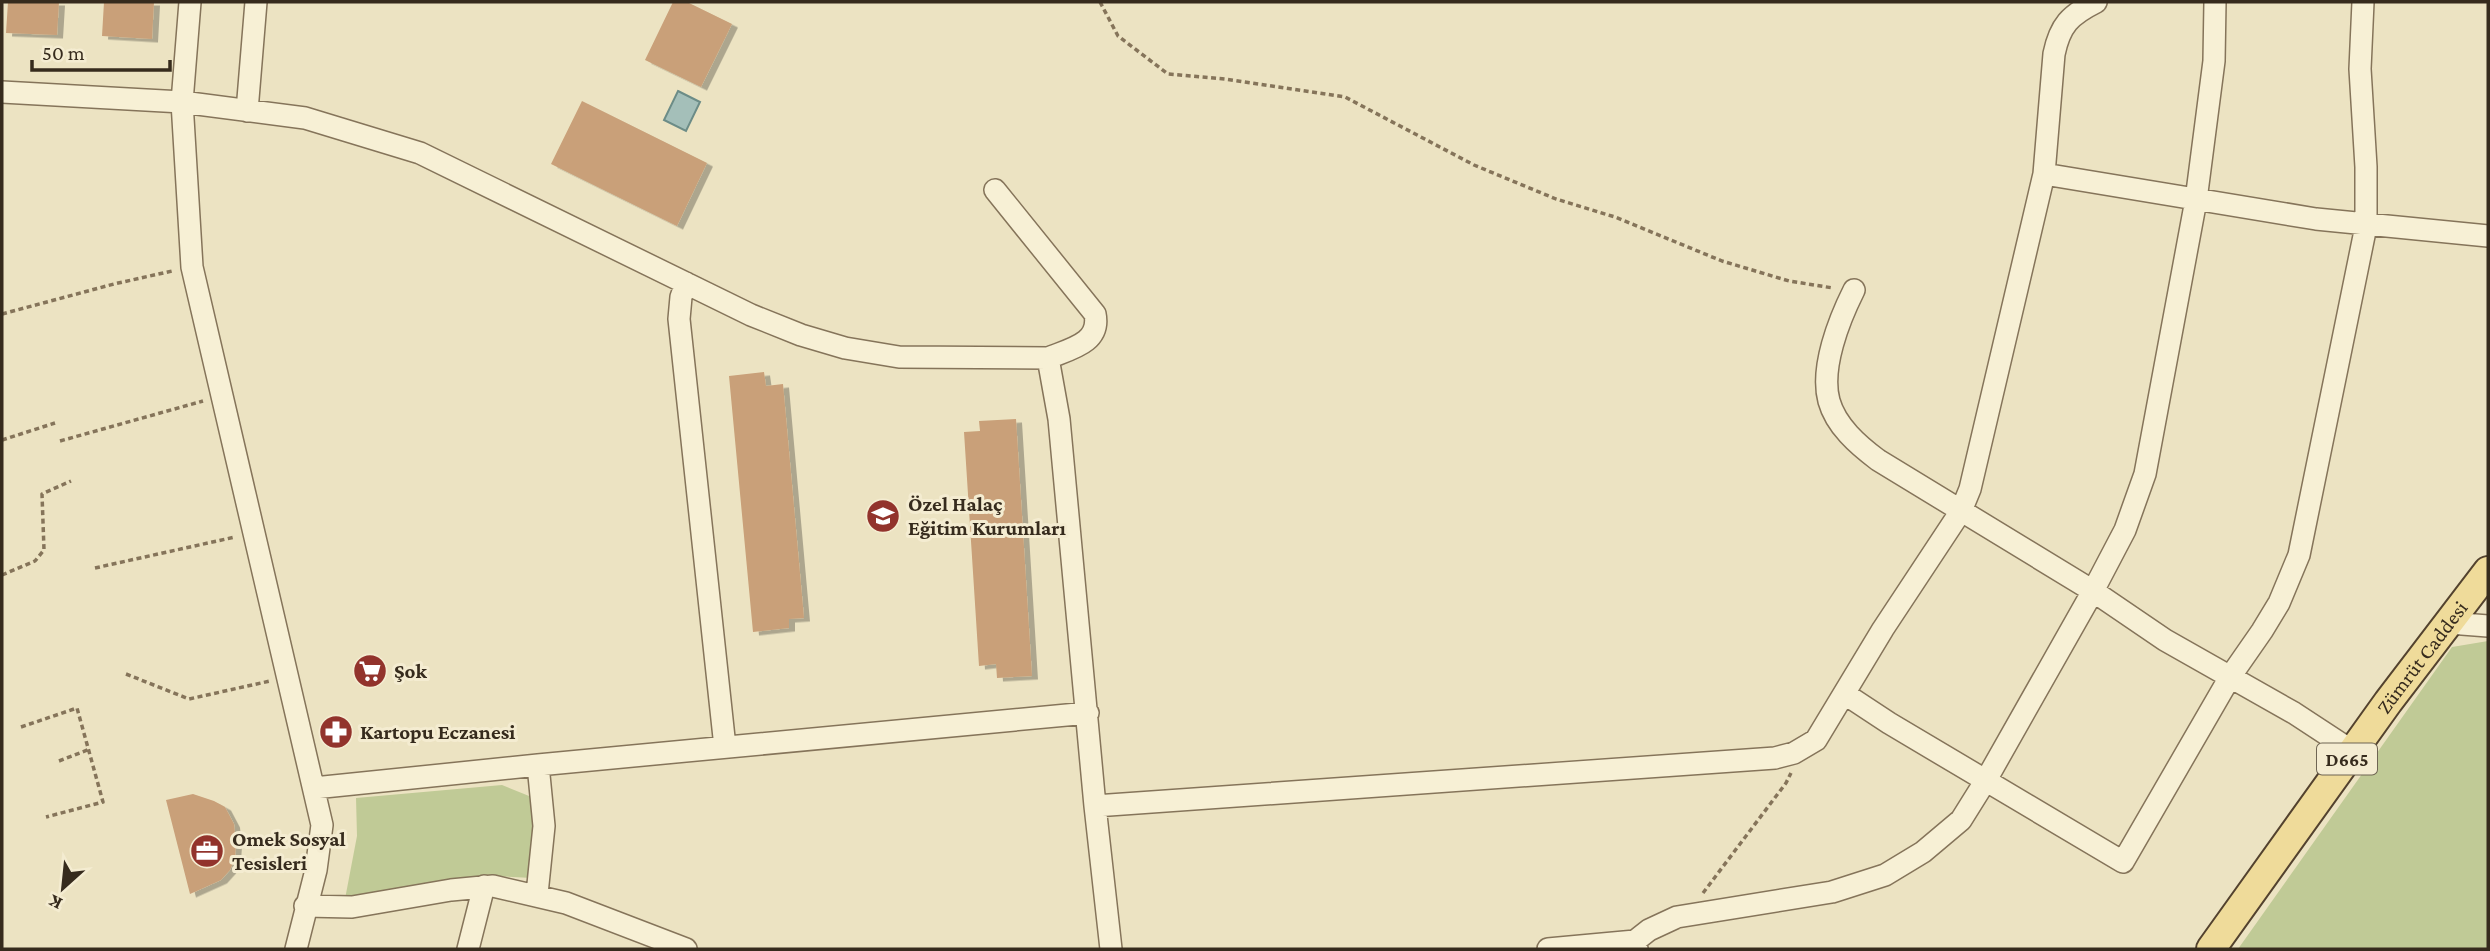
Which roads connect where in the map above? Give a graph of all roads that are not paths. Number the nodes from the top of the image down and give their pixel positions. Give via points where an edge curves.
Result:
1 (190, 2) edge
2 (256, 2) edge
3 (2096, 2) edge
4 (2215, 2) edge
5 (2364, 2) edge
6 (2, 92) edge
7 (182, 102) junction
8 (247, 111) junction
9 (2044, 174) junction
10 (995, 190) dead end
11 (2196, 200) junction
12 (2365, 226) junction
13 (2488, 236) edge
14 (686, 283) junction
15 (1854, 290) road end
16 (1048, 358) junction
17 (1961, 511) junction
18 (2488, 571) edge
19 (2093, 591) junction
20 (2449, 623) junction
21 (2488, 626) edge
22 (2230, 677) junction
23 (1845, 694) junction
24 (1088, 713) junction
25 (725, 747) junction
26 (2353, 751) junction
27 (538, 765) junction
28 (1986, 780) junction
29 (314, 788) junction
30 (1095, 806) junction
31 (484, 886) junction
32 (537, 894) junction
33 (305, 906) junction
34 (1636, 945) edge
35 (296, 949) edge
36 (468, 949) edge
37 (686, 949) edge
38 (1111, 949) edge
39 (1548, 949) edge
40 (2211, 949) edge

1 - 7 street
2 - 8 street
3 - 9 street via 2066,22 2057,36
4 - 11 street via 2214,61
5 - 12 street via 2360,69
6 - 7 street
7 - 8 street
7 - 29 street via 192,267
8 - 14 street via 305,118 420,153
9 - 11 street
9 - 17 street
10 - 16 street via 1095,314 1095,330 1086,342
11 - 12 street
11 - 19 street via 2145,474 2125,530
12 - 13 street
12 - 22 street via 2299,555 2279,603
14 - 16 street via 801,335 845,348 900,357
14 - 25 street via 679,319
15 - 17 street via 1828,362 1829,401 1857,444
16 - 24 street via 1059,419
17 - 19 street
17 - 23 street via 1882,629
18 - 20 main road, Zümrüt Caddesi / D665
19 - 22 street
19 - 28 street
20 - 21 street
20 - 26 main road, Zümrüt Caddesi / D665
22 - 26 street
22 - 28 street via 2123,862
23 - 28 street
23 - 30 street via 1816,740 1775,758
24 - 25 street
24 - 30 street
25 - 27 street
26 - 40 main road, Zümrüt Caddesi / D665
27 - 29 street
27 - 32 street via 544,826
28 - 34 street via 1961,820 1923,852 1885,875 1832,892 1690,914 1664,922
29 - 33 street via 323,825
30 - 38 street
31 - 32 street
31 - 33 street via 352,907
31 - 36 street
32 - 37 street
33 - 35 street
34 - 39 street

